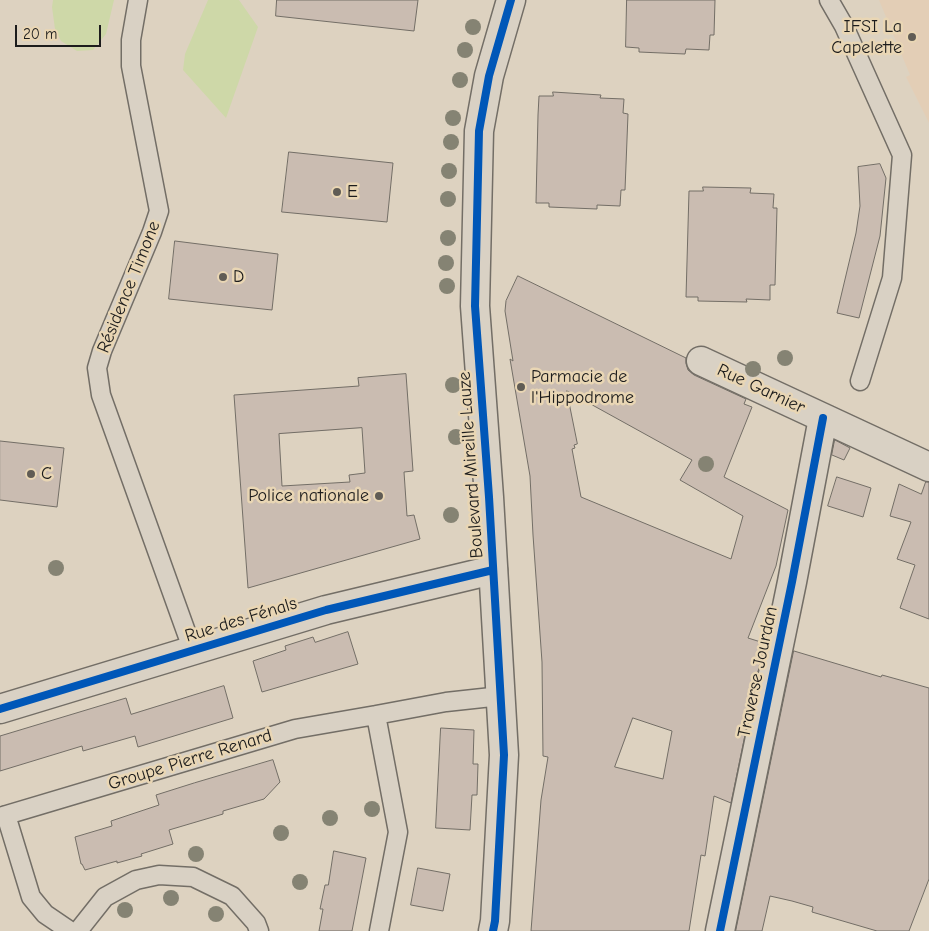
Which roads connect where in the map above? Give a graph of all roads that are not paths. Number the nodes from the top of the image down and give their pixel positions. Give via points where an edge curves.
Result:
1 (138, 0) edge
2 (511, 0) edge
3 (829, 0) edge
4 (701, 361) dead end
5 (860, 381) dead end
6 (823, 418) junction
7 (929, 467) edge
8 (493, 570) junction
9 (193, 651) junction
10 (501, 696) junction
11 (0, 708) edge
12 (376, 715) junction
13 (3, 816) edge
14 (70, 931) edge
15 (78, 931) edge
16 (259, 931) edge
17 (379, 931) edge
18 (493, 931) edge
19 (720, 931) edge

1 - 9 lane, Résidence Timone via 131,40 131,66 159,211 97,368 100,395
2 - 8 street, Boulevard Mireille Lauze via 488,76 479,131 475,306
3 - 5 lane via 902,155 892,278
4 - 6 street, Rue Garnier
6 - 7 street, Rue Garnier
6 - 19 street, Traverse Jourdan
8 - 9 street, Rue des Fénals via 326,610
8 - 10 street, Boulevard Mireille Lauze
9 - 11 street, Rue des Fénals
10 - 12 lane, Groupe Pierre Renard
10 - 18 street, Boulevard Mireille Lauze via 504,755
12 - 13 lane, Groupe Pierre Renard via 295,729
12 - 17 lane via 398,832
13 - 14 lane, Groupe Pierre Renard via 31,897 45,914
15 - 16 lane via 104,897 136,880 159,875 193,878 232,896 256,923

